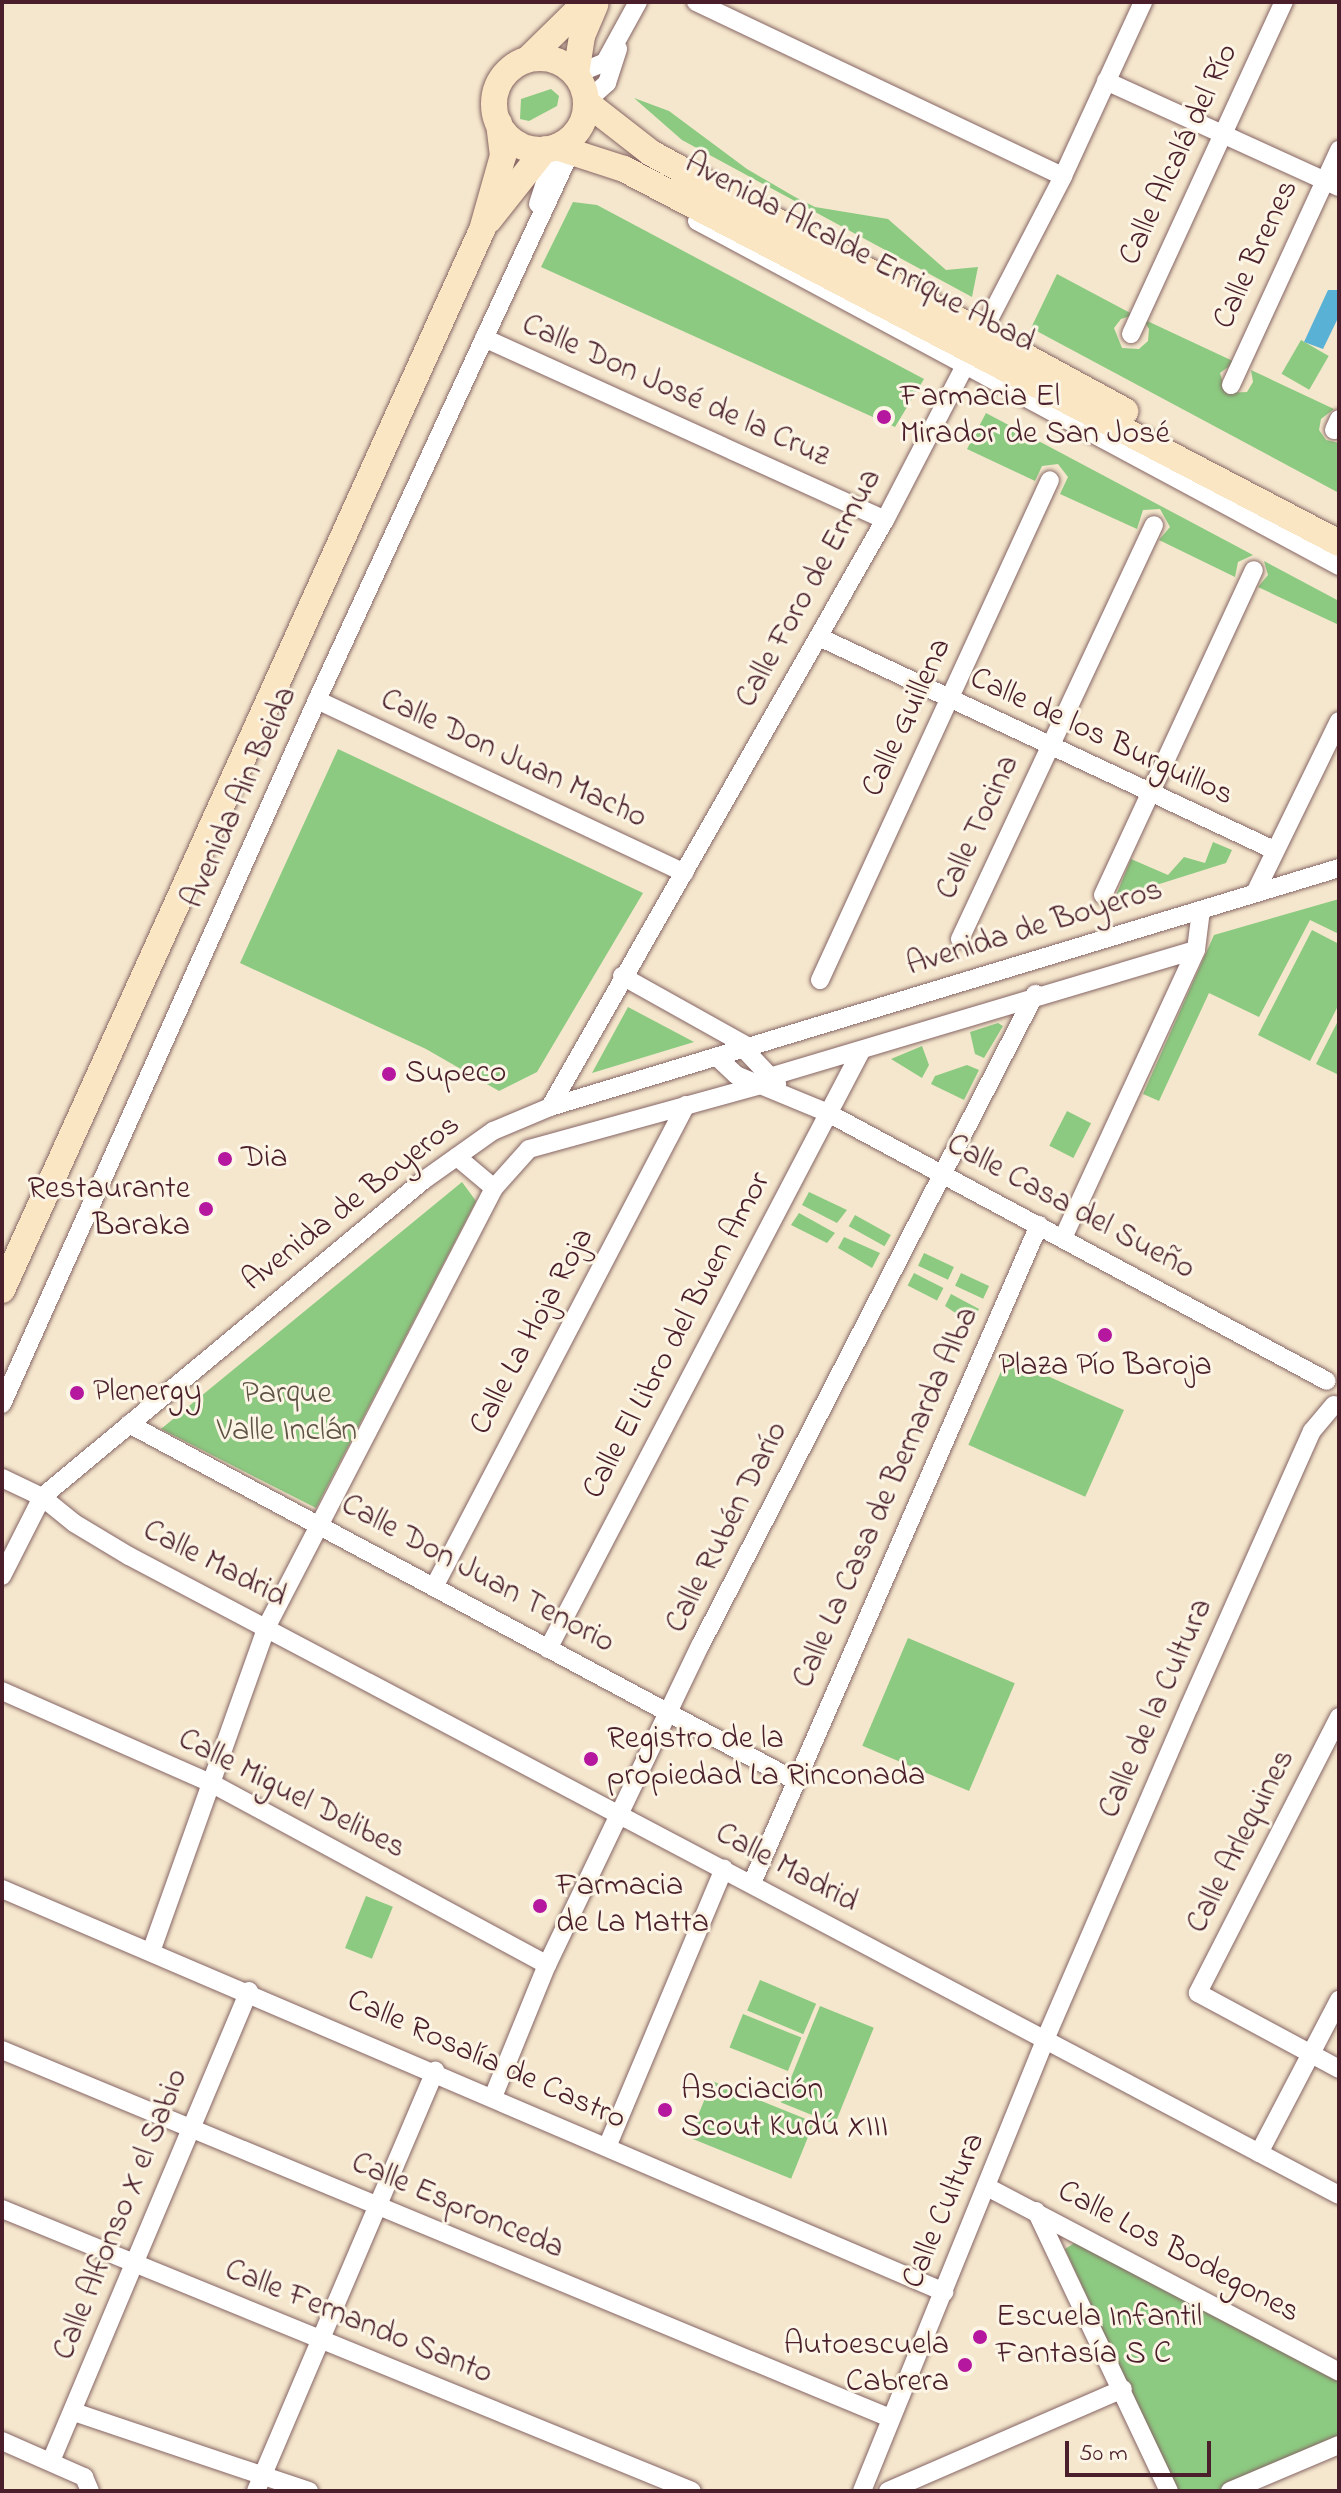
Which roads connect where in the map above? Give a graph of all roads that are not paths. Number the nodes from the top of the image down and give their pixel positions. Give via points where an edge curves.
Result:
1 (586, 2) edge
2 (596, 2) edge
3 (638, 2) edge
4 (696, 2) edge
5 (1143, 2) edge
6 (1284, 2) edge
7 (619, 38) junction
8 (579, 45) junction
9 (528, 59) junction
10 (576, 74) junction
11 (1106, 81) junction
12 (587, 102) junction
13 (499, 123) junction
14 (1223, 135) junction
15 (554, 150) junction
16 (1339, 150) edge
17 (1063, 176) junction
18 (1332, 184) edge
19 (516, 187) junction
20 (536, 206) junction
21 (535, 228) junction
22 (482, 230) junction
23 (1131, 334) dead end
24 (484, 338) junction
25 (972, 349) junction
26 (1231, 385) dead end
27 (1050, 480) dead end
28 (885, 520) junction
29 (1154, 525) dead end
30 (1339, 528) edge
31 (1339, 543) edge
32 (1339, 566) edge
33 (1254, 570) dead end
34 (819, 637) junction
35 (317, 700) junction
36 (948, 701) junction
37 (1339, 721) edge
38 (1050, 747) junction
39 (1149, 794) junction
40 (1274, 850) junction
41 (1339, 868) edge
42 (684, 873) junction
43 (1255, 893) junction
44 (1103, 895) dead end
45 (1201, 910) junction
46 (960, 939) dead end
47 (1196, 950) junction
48 (622, 976) junction
49 (820, 980) dead end
50 (1035, 994) junction
51 (747, 1049) junction
52 (861, 1051) junction
53 (718, 1058) junction
54 (763, 1081) junction
55 (578, 1099) junction
56 (686, 1105) junction
57 (550, 1107) junction
58 (828, 1113) junction
59 (587, 1129) junction
60 (457, 1157) junction
61 (945, 1176) junction
62 (494, 1188) junction
63 (1039, 1225) junction
64 (1063, 1238) junction
65 (2, 1290) edge
66 (1333, 1374) edge
67 (6, 1389) edge
68 (2, 1404) edge
69 (1337, 1406) edge
70 (129, 1424) junction
71 (2, 1478) edge
72 (42, 1497) junction
73 (321, 1525) junction
74 (2, 1576) edge
75 (434, 1587) junction
76 (267, 1626) junction
77 (548, 1649) junction
78 (2, 1691) edge
79 (668, 1712) junction
80 (1339, 1717) edge
81 (796, 1781) junction
82 (211, 1783) junction
83 (618, 1814) junction
84 (724, 1869) junction
85 (752, 1883) junction
86 (2, 1889) edge
87 (152, 1949) junction
88 (547, 1965) junction
89 (249, 1991) junction
90 (1339, 2000) edge
91 (1044, 2042) junction
92 (2, 2050) edge
93 (1310, 2054) junction
94 (1339, 2069) edge
95 (435, 2071) junction
96 (493, 2097) junction
97 (188, 2128) junction
98 (607, 2147) junction
99 (1259, 2153) junction
100 (989, 2188) junction
101 (1339, 2195) edge
102 (374, 2206) junction
103 (2, 2209) edge
104 (1036, 2211) junction
105 (136, 2265) junction
106 (944, 2292) junction
107 (321, 2340) junction
108 (1339, 2372) edge
109 (1123, 2389) junction
110 (74, 2412) junction
111 (890, 2418) junction
112 (2, 2441) edge
113 (1339, 2445) edge
114 (51, 2461) junction
115 (265, 2473) junction
116 (90, 2491) edge
117 (256, 2491) edge
118 (309, 2491) edge
119 (692, 2491) edge
120 (862, 2491) edge
121 (888, 2491) edge
122 (1169, 2491) edge
123 (1230, 2491) edge

1 - 9 main road
2 - 8 main road
3 - 7 street
4 - 17 street
5 - 11 street, Calle Foro de Ermua
6 - 14 street, Calle Alcalá del Río
7 - 8 street via 603,50
7 - 10 street via 605,62
7 - 12 street via 607,83
8 - 10 main road
9 - 10 main road via 561,62
9 - 13 main road via 499,82 494,98
10 - 12 main road
11 - 14 street
11 - 17 street, Calle Foro de Ermua
12 - 15 main road via 580,127
12 - 25 main road, Avenida Alcalde Enrique Abad via 651,153
13 - 15 main road via 516,143
13 - 22 main road via 503,156
14 - 18 street
14 - 23 street, Calle Alcalá del Río
15 - 19 main road
15 - 20 street via 545,194
15 - 21 street, Avenida Ain Beida
15 - 25 main road, Avenida Alcalde Enrique Abad via 646,181
16 - 18 street, Calle Brenes
17 - 25 street, Calle Foro de Ermua
18 - 26 street, Calle Brenes
19 - 20 street via 527,188
19 - 22 main road
20 - 21 street
21 - 24 street, Avenida Ain Beida
22 - 65 main road
24 - 28 street, Calle Don José de la Cruz
24 - 35 street, Avenida Ain Beida
25 - 28 street, Calle Foro de Ermua
25 - 30 main road, Avenida Alcalde Enrique Abad
25 - 31 main road, Avenida Alcalde Enrique Abad
25 - 32 street
27 - 36 street, Calle Guillena
28 - 34 street, Calle Foro de Ermua
29 - 38 street, Calle Tocina
33 - 39 street
34 - 36 street, Calle de los Burguillos
34 - 42 street, Calle Foro de Ermua
35 - 42 street, Calle Don Juan Macho
35 - 67 street, Avenida Ain Beida
36 - 38 street, Calle de los Burguillos
36 - 49 street, Calle Guillena
37 - 40 street
38 - 39 street, Calle de los Burguillos
38 - 46 street, Calle Tocina
39 - 40 street, Calle de los Burguillos
39 - 44 street
40 - 43 street
41 - 43 street, Avenida de Boyeros
42 - 48 street, Calle Foro de Ermua
43 - 45 street, Avenida de Boyeros
45 - 47 street
45 - 51 street, Avenida de Boyeros
47 - 50 street
47 - 64 street
48 - 51 street
48 - 57 street, Calle Foro de Ermua
50 - 52 street
50 - 61 street, Calle Rubén Darío
51 - 53 street, Avenida de Boyeros
51 - 54 street, Calle Casa del Sueño
52 - 54 street
52 - 58 street, Calle El Libro del Buen Amor
53 - 54 street, Calle Casa del Sueño
53 - 55 street, Avenida de Boyeros
54 - 56 street
54 - 58 street, Calle Casa del Sueño
55 - 57 street, Avenida de Boyeros
55 - 59 street
56 - 59 street
56 - 75 street, Calle La Hoja Roja
57 - 60 street, Avenida de Boyeros via 493,1131
58 - 61 street, Calle Casa del Sueño
58 - 77 street, Calle El Libro del Buen Amor
59 - 62 street via 529,1149
60 - 62 street
60 - 70 street, Avenida de Boyeros
61 - 63 street, Calle Casa del Sueño
61 - 79 street, Calle Rubén Darío
62 - 73 street
63 - 64 street, Calle Casa del Sueño
63 - 81 street, Calle La Casa de Bernarda Alba
64 - 66 street, Calle Casa del Sueño
66 - 69 street
67 - 68 street, Avenida Ain Beida
69 - 91 street, Calle de la Cultura via 1312,1431
70 - 72 street, Avenida de Boyeros
70 - 73 street, Calle Don Juan Tenorio
71 - 72 street, Calle Madrid
72 - 74 street
72 - 76 street, Calle Madrid via 129,1556
73 - 75 street, Calle Don Juan Tenorio
73 - 76 street
75 - 77 street, Calle Don Juan Tenorio
76 - 82 street
76 - 83 street, Calle Madrid
77 - 79 street, Calle Don Juan Tenorio
78 - 82 street, Calle Miguel Delibes
79 - 81 street, Calle Don Juan Tenorio
79 - 83 street, Calle Rubén Darío
80 - 93 street, Calle Arlequines via 1198,1993
81 - 85 street, Calle La Casa de Bernarda Alba
82 - 87 street
82 - 88 street, Calle Miguel Delibes
83 - 84 street, Calle Madrid
83 - 88 street, Calle Rubén Darío
84 - 85 street, Calle Madrid
84 - 98 street
85 - 91 street, Calle Madrid
86 - 87 street, Calle Rosalía de Castro
87 - 89 street, Calle Rosalía de Castro
88 - 96 street, Calle Rubén Darío
89 - 95 street, Calle Rosalía de Castro
89 - 97 street, Calle Alfonso X el Sabio
90 - 93 street
91 - 99 street, Calle Madrid
91 - 100 street, Calle Cultura
92 - 97 street, Calle Espronceda
93 - 94 street
93 - 99 street
95 - 96 street, Calle Rosalía de Castro
95 - 102 street
96 - 98 street, Calle Rosalía de Castro
97 - 102 street, Calle Espronceda
97 - 105 street, Calle Alfonso X el Sabio
98 - 106 street, Calle Rosalía de Castro
99 - 101 street, Calle Madrid
100 - 104 street, Calle Los Bodegones
100 - 106 street, Calle Cultura
102 - 107 street
102 - 111 street, Calle Espronceda
103 - 105 street, Calle Fernando Santo
104 - 108 street, Calle Los Bodegones
104 - 109 street
105 - 107 street, Calle Fernando Santo
105 - 110 street, Calle Alfonso X el Sabio
106 - 111 street, Calle Cultura
107 - 115 street
107 - 119 street, Calle Fernando Santo
109 - 121 street
109 - 122 street
110 - 114 street, Calle Alfonso X el Sabio
110 - 115 street
111 - 120 street, Calle Cultura
112 - 114 street
113 - 123 street
114 - 116 street via 84,2477
115 - 117 street
115 - 118 street

